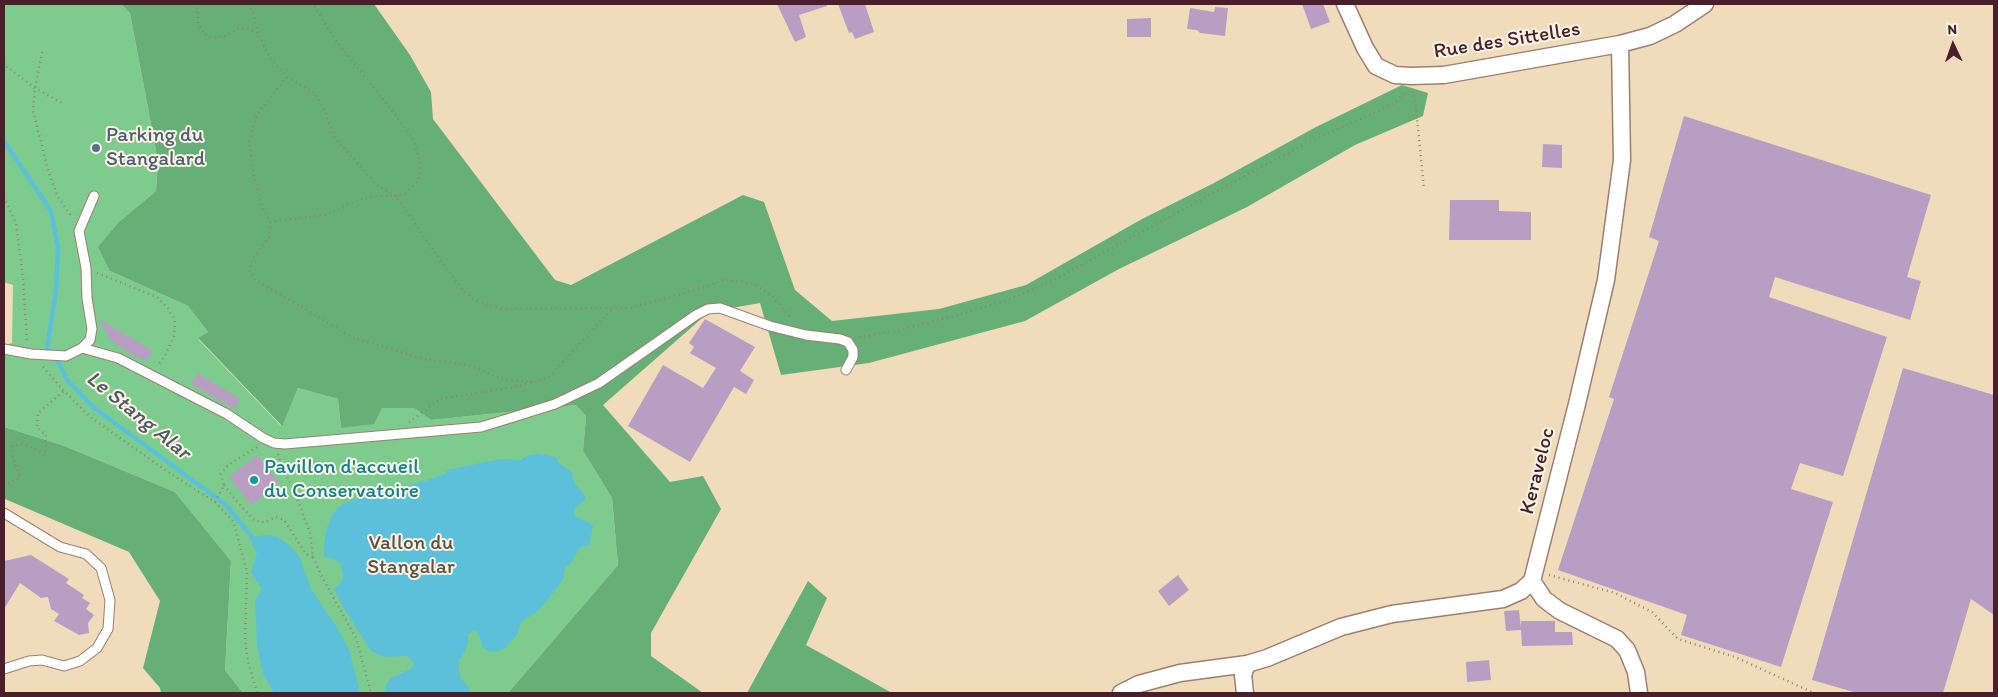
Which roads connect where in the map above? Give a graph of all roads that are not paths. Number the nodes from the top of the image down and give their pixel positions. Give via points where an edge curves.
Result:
1 (1345, 4) edge
2 (1705, 4) edge
3 (1620, 44) junction
4 (94, 196) dead end
5 (82, 348) junction
6 (4, 349) edge
7 (846, 370) dead end
8 (4, 513) edge
9 (1533, 576) junction
10 (1247, 664) junction
11 (4, 669) edge
12 (1121, 693) edge
13 (1245, 693) edge
14 (1639, 693) edge

1 - 3 street, Rue des Sittelles via 1376,66 1394,75 1444,75
2 - 3 street, Rue des Sittelles via 1650,36
3 - 9 street, Keraveloc via 1622,160 1606,280
4 - 5 lane via 79,231 92,329 90,340
5 - 6 lane via 66,356
5 - 7 lane via 118,358 227,414 263,438 285,444 481,427 555,404 599,383 696,315 720,308 770,326 848,342 852,356
8 - 11 lane via 60,547 86,554 101,568 110,600 108,629 97,648 80,661 64,666 42,660 30,661
9 - 10 street via 1521,591 1503,599 1392,614 1341,627
9 - 14 street via 1544,599 1560,611 1617,639 1627,650 1636,672
10 - 12 street via 1180,673
10 - 13 street via 1243,675

